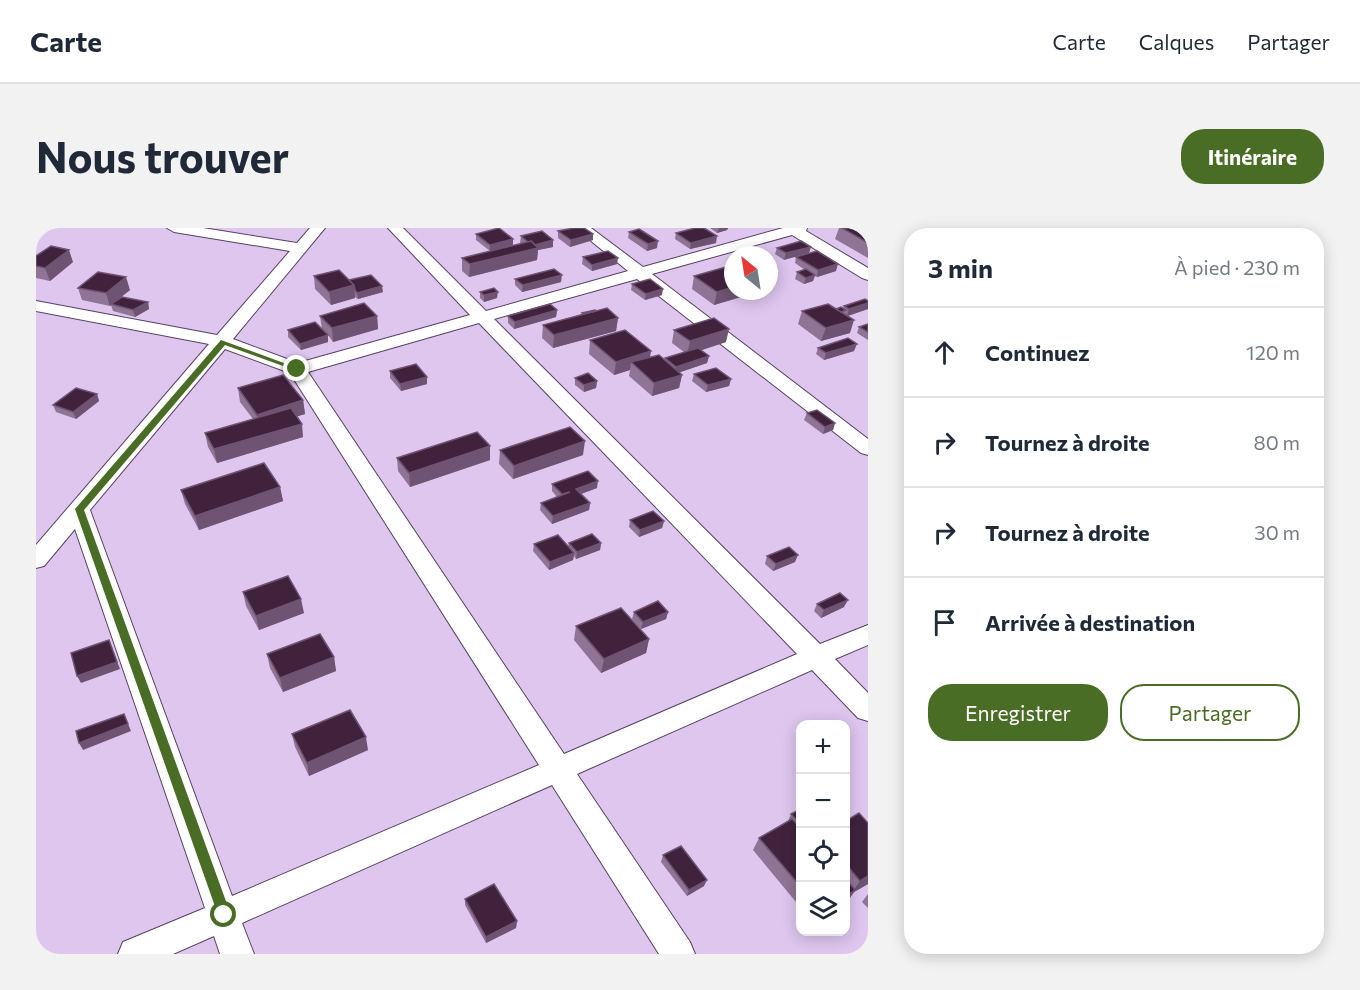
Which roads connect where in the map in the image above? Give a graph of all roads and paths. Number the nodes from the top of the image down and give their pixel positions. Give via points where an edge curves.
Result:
1 (174, 228) edge
2 (318, 228) edge
3 (395, 228) edge
4 (582, 228) edge
5 (795, 229) edge
6 (301, 248) junction
7 (640, 273) junction
8 (868, 275) edge
9 (39, 310) edge
10 (482, 317) junction
11 (224, 342) junction
12 (297, 369) junction
13 (868, 449) edge
14 (80, 509) junction
15 (36, 560) edge
16 (868, 634) edge
17 (816, 657) junction
18 (868, 710) edge
19 (559, 769) junction
20 (224, 915) junction
21 (135, 954) edge
22 (237, 954) edge
23 (678, 954) edge

1 - 6 street
2 - 6 street
3 - 10 street
4 - 7 street
5 - 7 street
5 - 8 street
6 - 11 street
7 - 10 street
7 - 13 street
9 - 11 street
10 - 12 street
10 - 17 street
11 - 12 street
11 - 14 street
12 - 19 street
14 - 15 street
14 - 20 street
16 - 17 street
17 - 18 street
17 - 19 street
19 - 20 street
19 - 23 street
20 - 21 street
20 - 22 street

